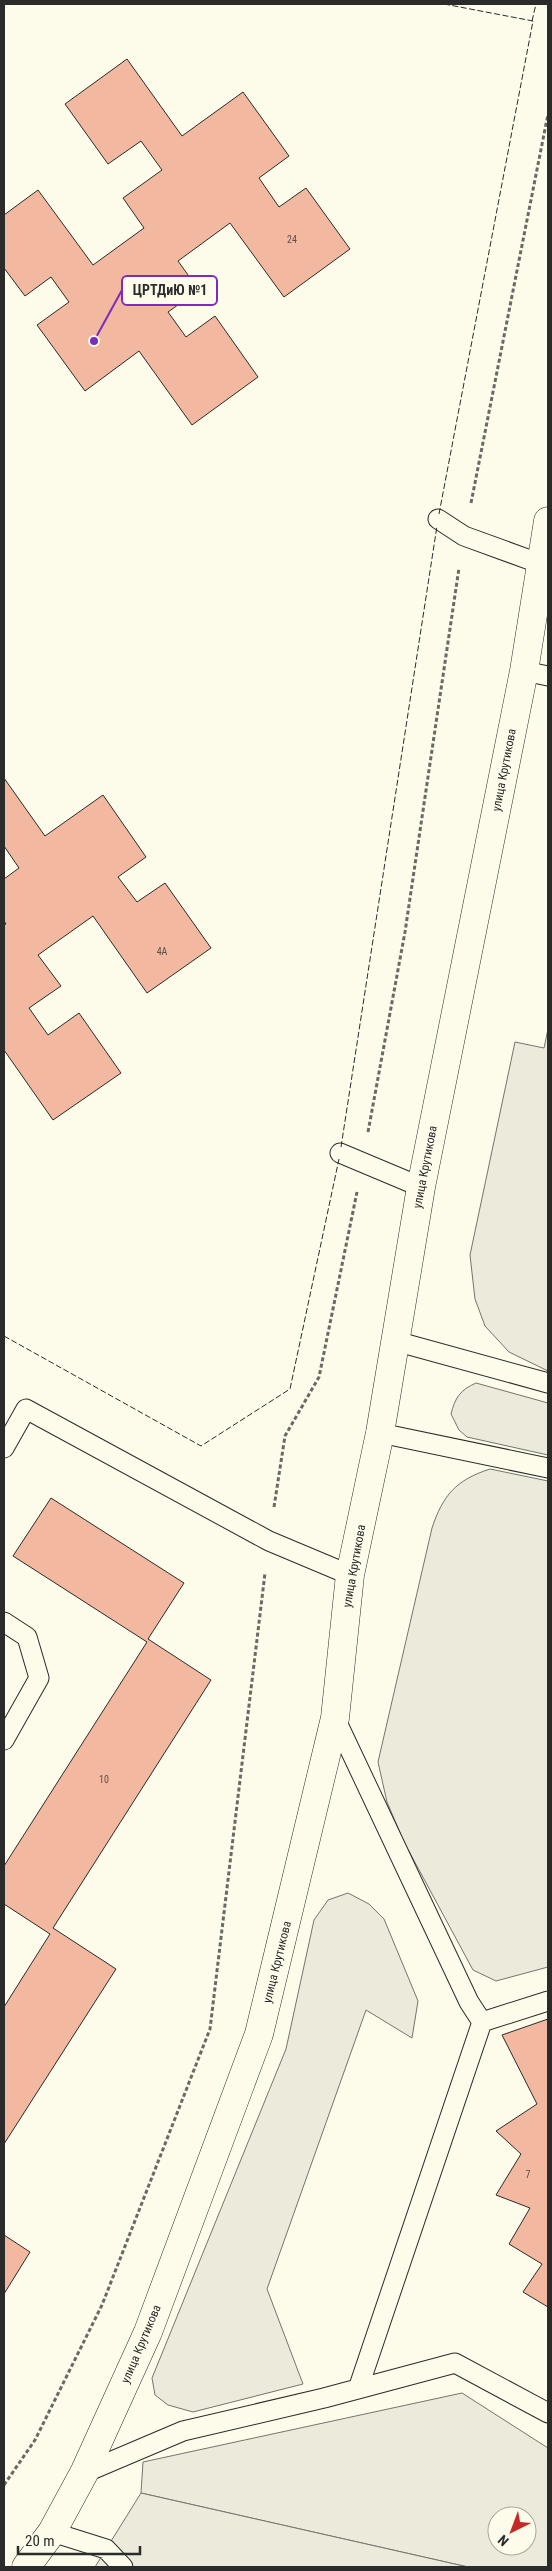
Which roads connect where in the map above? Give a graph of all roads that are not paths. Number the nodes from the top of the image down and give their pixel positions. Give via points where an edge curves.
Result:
1 (438, 519) dead end
2 (548, 522) edge
3 (541, 564) junction
4 (536, 673) edge
5 (340, 1153) dead end
6 (421, 1188) junction
7 (395, 1341) junction
8 (548, 1383) edge
9 (380, 1433) junction
10 (4, 1448) edge
11 (548, 1468) edge
12 (350, 1575) junction
13 (4, 1622) edge
14 (335, 1718) junction
15 (4, 1740) edge
16 (548, 2001) edge
17 (482, 2022) junction
18 (358, 2389) junction
19 (548, 2413) edge
20 (84, 2473) junction
21 (52, 2532) junction
22 (26, 2567) edge
23 (123, 2567) edge

1 - 3 lane via 464,536
2 - 3 street, улица Крутикова
3 - 4 street, улица Крутикова
4 - 6 street, улица Крутикова
5 - 6 lane
6 - 7 street, улица Крутикова
7 - 8 lane
7 - 9 street, улица Крутикова
9 - 11 lane
9 - 12 street, улица Крутикова
10 - 12 lane via 26,1409 269,1541
12 - 14 street, улица Крутикова
13 - 15 lane via 27,1637 39,1678
14 - 17 lane via 469,2002
14 - 20 street, улица Крутикова via 259,2034 148,2332
16 - 17 lane
17 - 18 lane
18 - 19 lane via 455,2363
18 - 20 lane via 183,2431
20 - 21 street, улица Крутикова
21 - 22 street, улица Крутикова
21 - 23 lane via 106,2549

